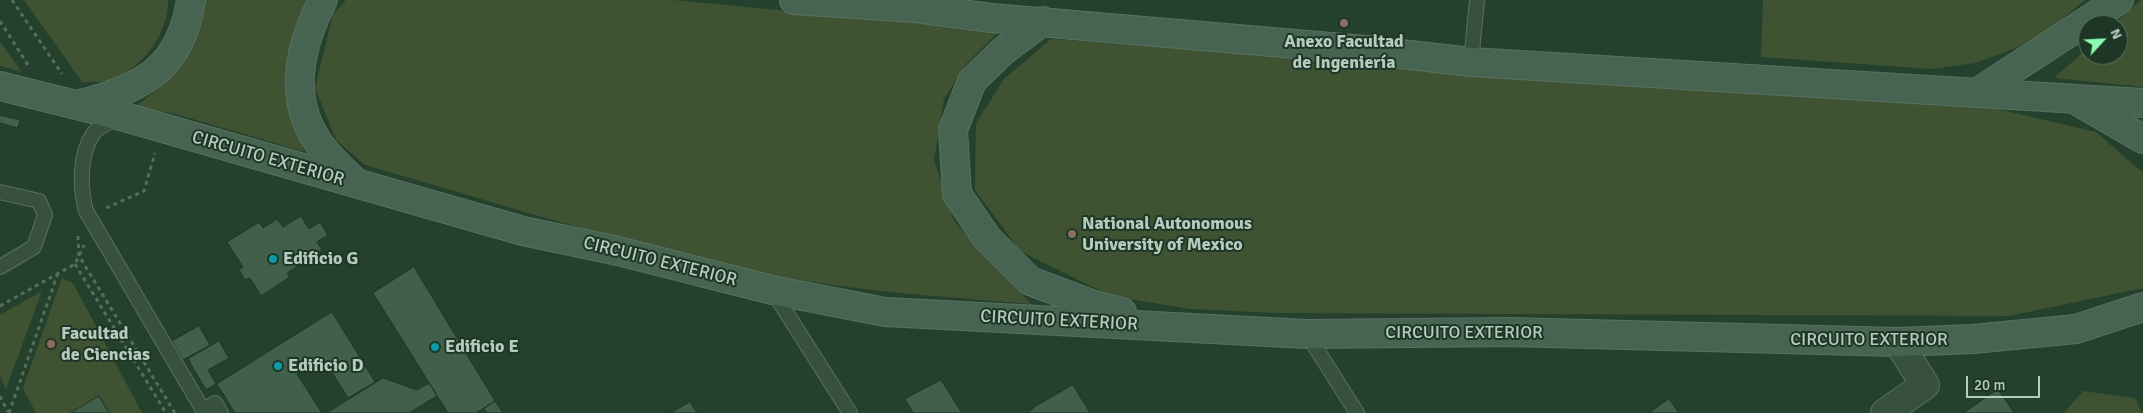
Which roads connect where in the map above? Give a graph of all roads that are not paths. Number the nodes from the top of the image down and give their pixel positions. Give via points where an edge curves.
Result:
1 (191, 0) edge
2 (323, 0) edge
3 (794, 0) edge
4 (1477, 0) edge
5 (2108, 2) edge
6 (916, 4) edge
7 (984, 9) edge
8 (1043, 21) junction
9 (1471, 62) junction
10 (0, 86) edge
11 (1969, 92) junction
12 (2076, 100) junction
13 (2143, 102) edge
14 (80, 104) junction
15 (121, 116) junction
16 (2143, 139) edge
17 (358, 186) junction
18 (0, 192) edge
19 (0, 267) edge
20 (772, 290) junction
21 (2143, 308) edge
22 (1186, 327) junction
23 (1307, 334) junction
24 (1898, 342) junction
25 (221, 413) edge
26 (850, 413) edge
27 (1357, 413) edge
28 (1885, 413) edge

1 - 14 street via 180,42 162,65 124,92
2 - 17 street via 308,29 299,66 298,93 306,122 320,146
3 - 6 street
4 - 9 lane
5 - 11 street
6 - 7 street
7 - 8 street
8 - 9 street
8 - 22 street via 1003,51 972,81 953,130 957,194 987,238 1030,280 1094,306
9 - 11 street
10 - 14 street, CIRCUITO EXTERIOR
11 - 12 street
12 - 13 street
12 - 16 street
14 - 15 street, CIRCUITO EXTERIOR
15 - 17 street, CIRCUITO EXTERIOR
15 - 25 lane via 93,132 82,181 86,211 203,410 215,403
17 - 20 street, CIRCUITO EXTERIOR via 523,231
18 - 19 lane via 39,201 45,215 34,247
20 - 22 street, CIRCUITO EXTERIOR via 884,312
20 - 26 lane
21 - 24 street, CIRCUITO EXTERIOR via 2076,329
22 - 23 street, CIRCUITO EXTERIOR
23 - 24 street, CIRCUITO EXTERIOR via 1509,332
23 - 27 lane
24 - 28 street via 1926,386

